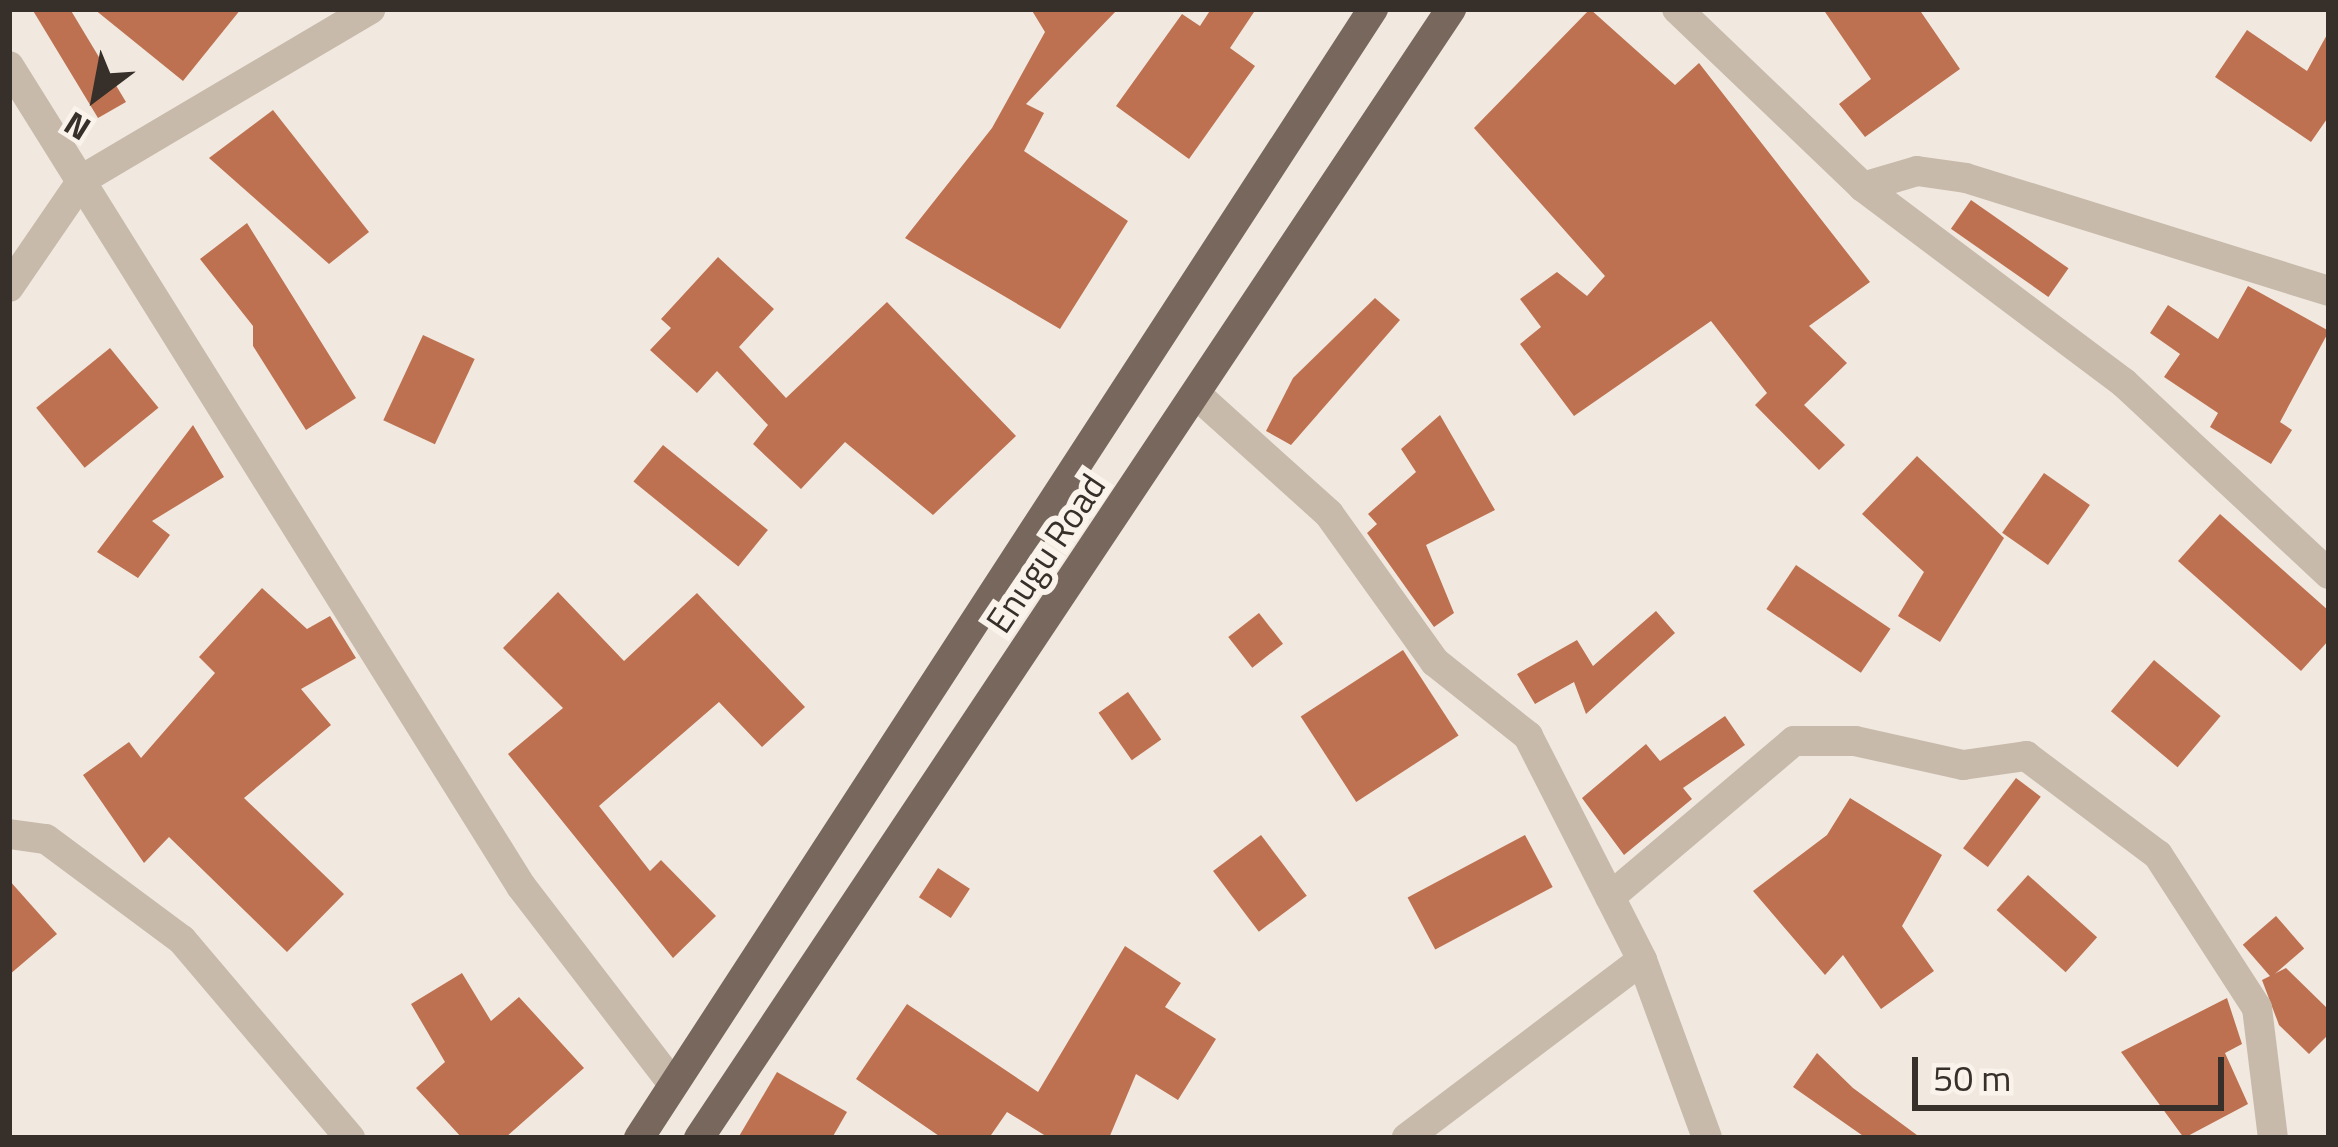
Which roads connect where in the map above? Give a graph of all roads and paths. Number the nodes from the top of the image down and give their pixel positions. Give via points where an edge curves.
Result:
1 (370, 9) edge
2 (1373, 9) edge
3 (1451, 9) edge
4 (1677, 9) edge
5 (9, 66) edge
6 (83, 179) junction
7 (1863, 187) junction
8 (9, 287) edge
9 (2329, 291) edge
10 (1198, 395) junction
11 (2329, 574) edge
12 (9, 834) edge
13 (1610, 897) junction
14 (1642, 960) junction
15 (670, 1080) junction
16 (350, 1138) edge
17 (639, 1138) edge
18 (698, 1138) edge
19 (1407, 1138) edge
20 (1707, 1138) edge
21 (2273, 1138) edge

1 - 6 street
2 - 15 main road
3 - 10 main road, Enugu Road
4 - 7 street
5 - 6 street
6 - 8 street
6 - 15 street via 520,886
7 - 9 street via 1916,171 1966,178
7 - 11 street via 2123,383
10 - 13 street via 1329,514 1435,662 1528,736
10 - 18 main road, Enugu Road
12 - 16 street via 46,839 182,940
13 - 14 street
13 - 21 street via 1794,741 1856,740 1963,765 2026,756 2158,855 2257,1008
14 - 19 street
14 - 20 street
15 - 17 main road

